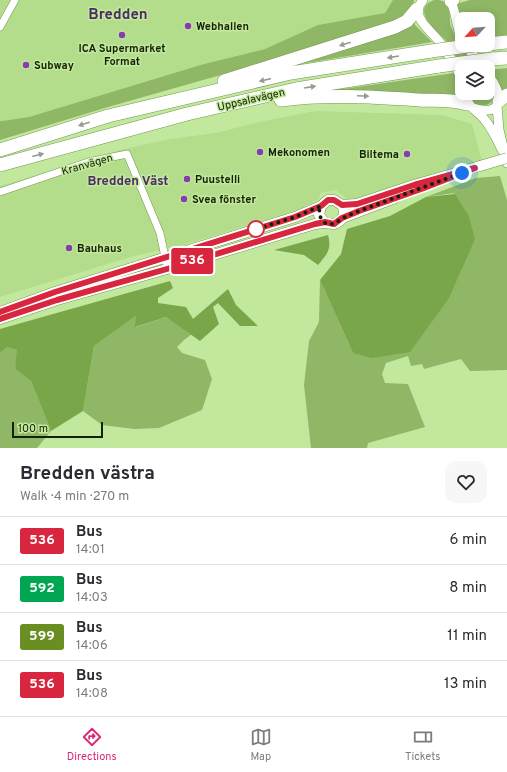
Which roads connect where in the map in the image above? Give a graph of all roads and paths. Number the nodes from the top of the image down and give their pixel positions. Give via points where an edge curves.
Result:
1 (15, 0) edge
2 (451, 0) edge
3 (419, 3) edge
4 (455, 18) edge
5 (0, 27) edge
6 (507, 42) edge
7 (495, 43) edge
8 (455, 48) edge
9 (474, 52) edge
10 (507, 58) edge
11 (484, 60) edge
12 (495, 61) edge
13 (455, 65) edge
14 (455, 69) edge
15 (495, 84) edge
16 (501, 101) edge
17 (468, 102) edge
18 (108, 116) junction
19 (82, 143) junction
20 (0, 150) edge
21 (505, 154) edge
22 (507, 163) edge
23 (0, 165) edge
24 (478, 167) junction
25 (0, 192) edge
26 (342, 205) junction
27 (321, 206) junction
28 (342, 218) junction
29 (325, 222) junction
30 (166, 264) junction
31 (0, 312) edge
32 (0, 319) edge

1 - 5 street
2 - 4 street
3 - 14 street via 420,20 437,39
3 -> 18 highway via 407,21 395,28
6 - 7 highway
8 -> 18 highway, Uppsalavägen, bridge via 291,74
9 - 11 street
10 - 12 highway, Uppsalavägen
19 -> 13 highway, Uppsalavägen, bridge via 187,114 296,89
15 - 16 street
16 - 17 street via 491,110 482,111
16 - 21 street via 498,130
19 -> 17 highway via 296,98 354,96
17 - 21 street via 493,131
18 -> 20 highway, Uppsalavägen
23 -> 19 highway, Uppsalavägen
21 - 22 street
21 - 24 main road, bridge
24 - 26 main road via 357,204
24 - 28 main road
25 - 30 street, Kranvägen via 88,162 127,154 160,233
26 - 27 main road via 331,200 325,201
26 - 28 main road
27 - 29 main road via 320,215
27 - 30 main road
28 - 29 main road via 334,224
29 - 30 main road
30 - 31 main road via 55,292
30 - 32 main road

